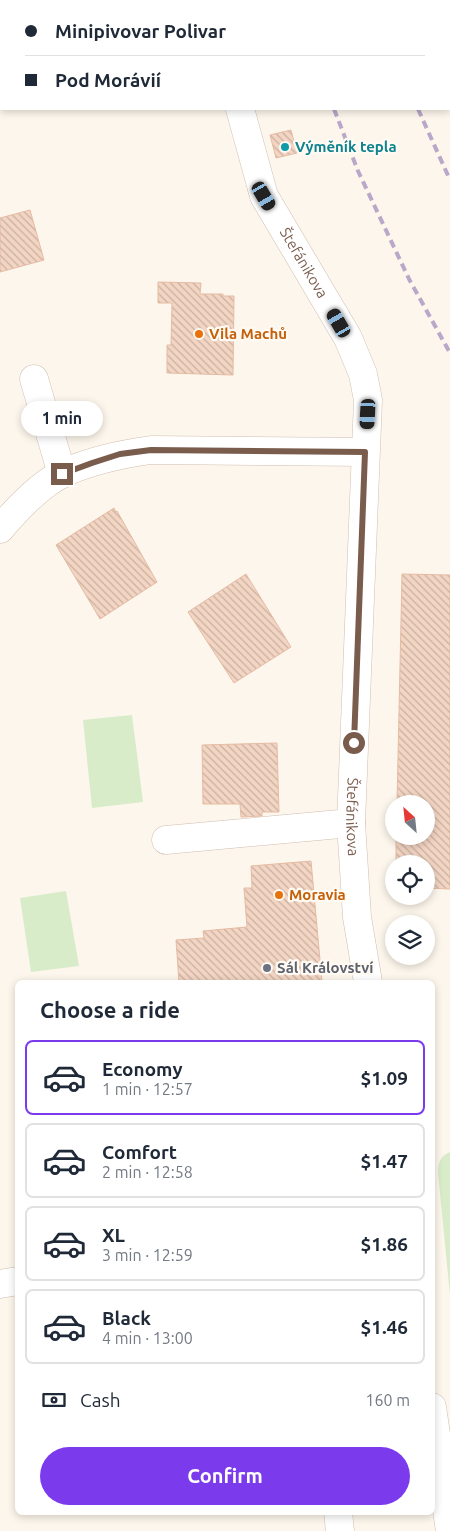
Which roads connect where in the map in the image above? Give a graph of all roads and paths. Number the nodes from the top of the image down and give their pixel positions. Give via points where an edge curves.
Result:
1 (240, 110) edge
2 (34, 379) dead end
3 (365, 452) junction
4 (62, 474) junction
5 (0, 529) edge
6 (351, 824) junction
7 (166, 840) dead end
8 (368, 980) edge
9 (15, 1282) edge
10 (0, 1284) edge
11 (435, 1428) edge
12 (338, 1515) edge
13 (340, 1531) edge
14 (450, 1531) edge

1 - 3 street, Štefánikova via 264,196 348,338 363,374 368,400
2 - 4 street
3 - 4 street via 151,450 120,454
3 - 6 street, Štefánikova
4 - 5 street via 37,491
6 - 7 street
6 - 8 street, Štefánikova via 357,917
9 - 10 street
11 - 14 street
12 - 13 street

